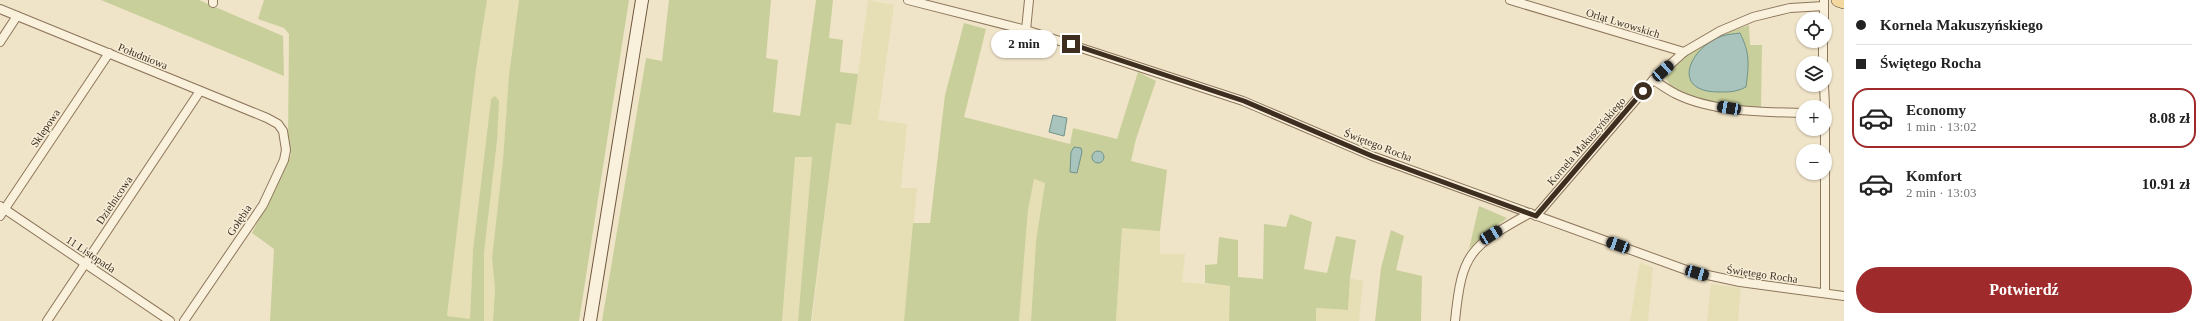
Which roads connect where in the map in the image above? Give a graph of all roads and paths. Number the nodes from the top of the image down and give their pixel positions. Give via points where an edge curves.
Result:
1 (642, 0) edge
2 (908, 0) edge
3 (1030, 0) edge
4 (1510, 0) edge
5 (1838, 0) edge
6 (1844, 2) edge
7 (1824, 3) edge
8 (0, 9) edge
9 (17, 16) junction
10 (1026, 30) junction
11 (0, 42) edge
12 (1684, 52) junction
13 (109, 53) junction
14 (1653, 80) junction
15 (200, 91) junction
16 (1796, 113) edge
17 (278, 124) joint
18 (1825, 136) edge
19 (1, 210) edge
20 (1533, 214) junction
21 (85, 263) junction
22 (1825, 293) junction
23 (1844, 296) edge
24 (47, 321) edge
25 (170, 321) edge
26 (184, 321) edge
27 (590, 321) edge
28 (1455, 321) edge

1 - 27 main road
2 - 10 street, Świętego Rocha
3 - 10 street
4 - 12 street, Orląt Lwowskich
5 - 6 main road
7 - 12 street, Kornela Makuszyńskiego via 1753,17 1720,31
8 - 9 street, Południowa
9 - 11 street
9 - 13 street, Południowa
10 - 20 street, Świętego Rocha via 1244,101 1372,156
12 - 14 street, Kornela Makuszyńskiego
13 - 15 street, Południowa
13 - 19 street, Sklepowa
14 - 16 street via 1677,95 1702,103 1758,111
14 - 20 street, Kornela Makuszyńskiego
15 - 17 street, Południowa
15 - 21 street, Dzielnicowa
17 - 26 street, Gołębia via 285,138 286,155 263,205
18 - 22 street
19 - 21 street, 11 Listopada
20 - 22 street, Świętego Rocha via 1705,276
20 - 28 street, Kornela Makuszyńskiego via 1491,235 1472,252 1460,282
21 - 24 street, Dzielnicowa
21 - 25 street, 11 Listopada
22 - 23 street, Świętego Rocha

